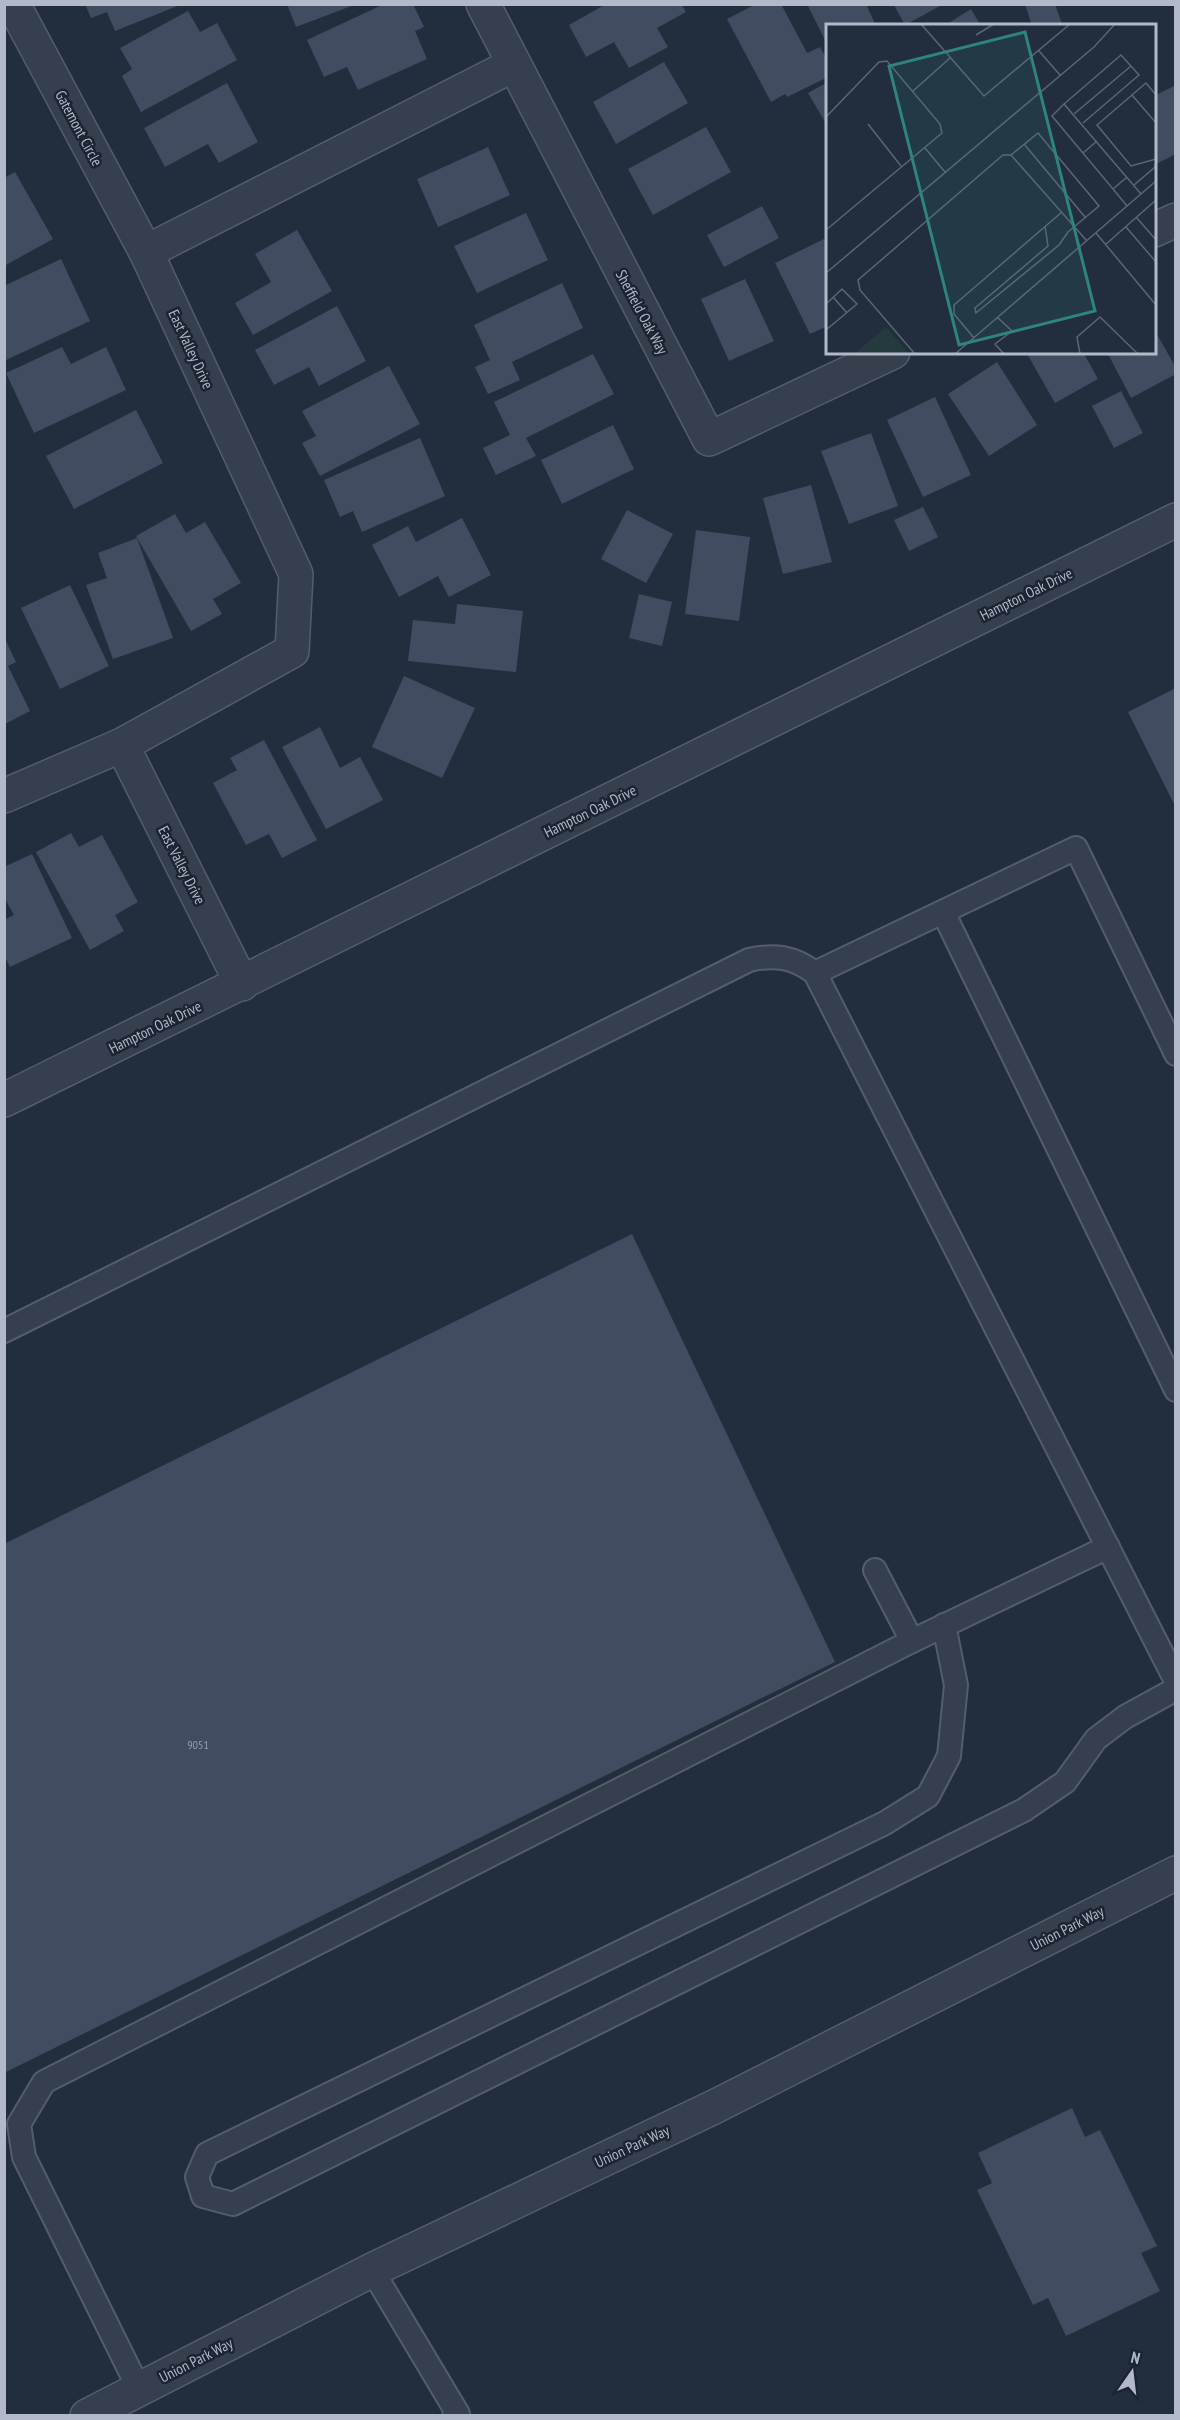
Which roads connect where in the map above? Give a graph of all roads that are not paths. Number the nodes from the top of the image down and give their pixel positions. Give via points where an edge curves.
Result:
1 (13, 4) edge
2 (483, 4) edge
3 (513, 64) junction
4 (1176, 220) edge
5 (1156, 230) edge
6 (146, 252) junction
7 (889, 354) edge
8 (1176, 520) edge
9 (122, 746) junction
10 (4, 796) edge
11 (943, 912) junction
12 (815, 973) junction
13 (242, 984) junction
14 (1176, 1054) edge
15 (4, 1100) edge
16 (4, 1331) edge
17 (1176, 1390) edge
18 (1108, 1547) junction
19 (875, 1570) dead end
20 (944, 1625) junction
21 (912, 1641) junction
22 (1176, 1681) edge
23 (1176, 1689) edge
24 (1176, 1873) edge
25 (4, 2123) edge
26 (24, 2157) junction
27 (372, 2270) junction
28 (139, 2389) junction
29 (87, 2415) edge
30 (454, 2415) edge

1 - 6 street, Gatemont Circle
2 - 3 street, Sheffield Oak Way
3 - 6 street
3 - 7 street, Sheffield Oak Way via 709,439
4 - 5 street
6 - 9 street, East Valley Drive via 296,574 293,640 292,651
8 - 13 street, Hampton Oak Drive
9 - 10 street, East Valley Drive
9 - 13 street, East Valley Drive
11 - 12 lane
11 - 14 lane via 1076,848
11 - 17 lane
12 - 16 lane via 803,963 783,957 749,960
12 - 18 lane
13 - 15 street, Hampton Oak Drive
18 - 20 lane
18 - 22 lane
19 - 21 lane
20 - 21 lane
20 - 23 lane via 956,1685 949,1756 928,1796 874,1828 207,2154 197,2177 203,2196 233,2204 1024,1810 1065,1782 1096,1739 1125,1717
21 - 26 lane via 44,2082 19,2124
24 - 27 street, Union Park Way via 714,2107
25 - 26 lane
26 - 28 lane
27 - 28 street, Union Park Way
27 - 30 lane via 458,2414
28 - 29 street, Union Park Way

